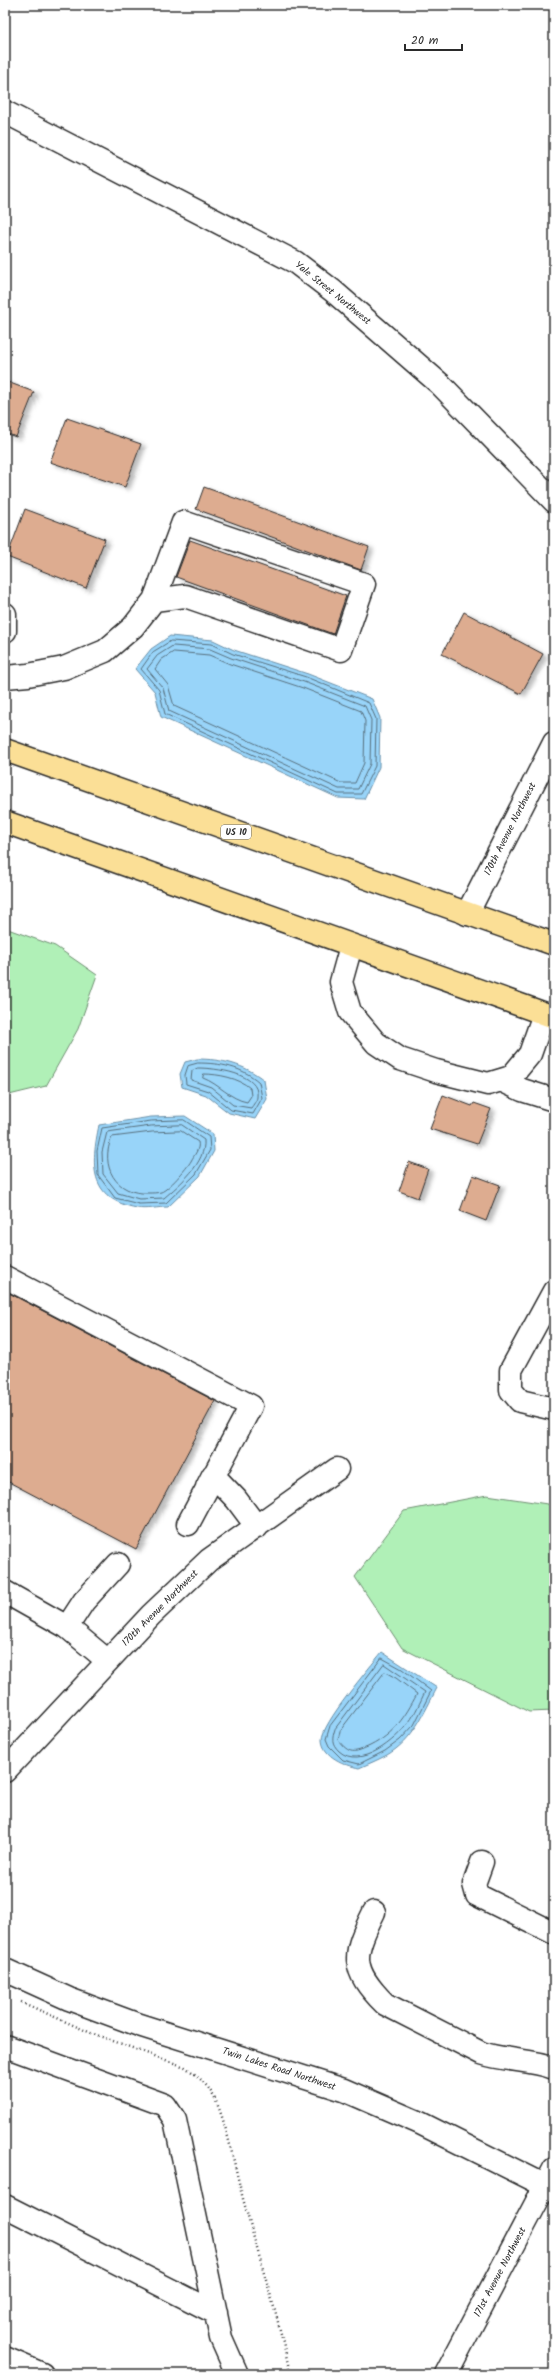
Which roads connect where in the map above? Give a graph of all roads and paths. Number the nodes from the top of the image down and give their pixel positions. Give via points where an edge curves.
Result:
1 (5, 112) edge
2 (554, 501) edge
3 (154, 600) junction
4 (5, 614) edge
5 (5, 631) edge
6 (5, 677) edge
7 (554, 743) edge
8 (5, 750) edge
9 (5, 822) edge
10 (467, 914) junction
11 (554, 944) edge
12 (351, 946) junction
13 (549, 1016) edge
14 (501, 1080) junction
15 (554, 1100) edge
16 (5, 1277) edge
17 (554, 1290) edge
18 (554, 1409) edge
19 (337, 1468) dead end
20 (213, 1475) junction
21 (188, 1524) dead end
22 (257, 1527) junction
23 (118, 1564) dead end
24 (5, 1592) edge
25 (67, 1627) junction
26 (108, 1661) junction
27 (5, 1771) edge
28 (482, 1862) dead end
29 (374, 1912) dead end
30 (554, 1933) edge
31 (5, 1970) edge
32 (5, 2046) edge
33 (554, 2068) edge
34 (551, 2181) edge
35 (5, 2206) edge
36 (216, 2313) junction
37 (5, 2358) edge
38 (42, 2374) edge
39 (237, 2374) edge
40 (446, 2374) edge

1 - 2 street, Yale Street Northwest via 295,262 333,291 440,384
3 - 3 street via 185,596 341,650 364,584 183,522
3 - 6 street via 133,627 105,651 64,668
4 - 5 street
7 - 10 street, 170th Avenue Northwest
8 - 10 highway, US 10
9 - 12 highway
10 - 11 highway, US 10
12 - 13 highway
12 - 14 street via 341,982 350,1012 376,1043 400,1059 436,1071 488,1084
13 - 14 street via 530,1054 511,1077
14 - 15 street
16 - 20 street via 251,1406
17 - 18 street via 511,1370 511,1390 520,1401
19 - 22 street, 170th Avenue Northwest
20 - 21 street
20 - 22 street via 236,1499
22 - 26 street, 170th Avenue Northwest via 209,1560 150,1615
23 - 25 street via 84,1601
24 - 25 street
25 - 26 street
26 - 27 street, 170th Avenue Northwest
28 - 30 street via 474,1884 477,1895
29 - 33 street via 360,1940 357,1961 375,1994 385,2004 481,2053 495,2058
31 - 34 street, Twin Lakes Road Northwest via 69,1999 139,2025 344,2090
32 - 36 street via 165,2105 175,2120
34 - 40 street, 171st Avenue Northwest
35 - 36 street
36 - 39 street via 221,2338
37 - 38 street

